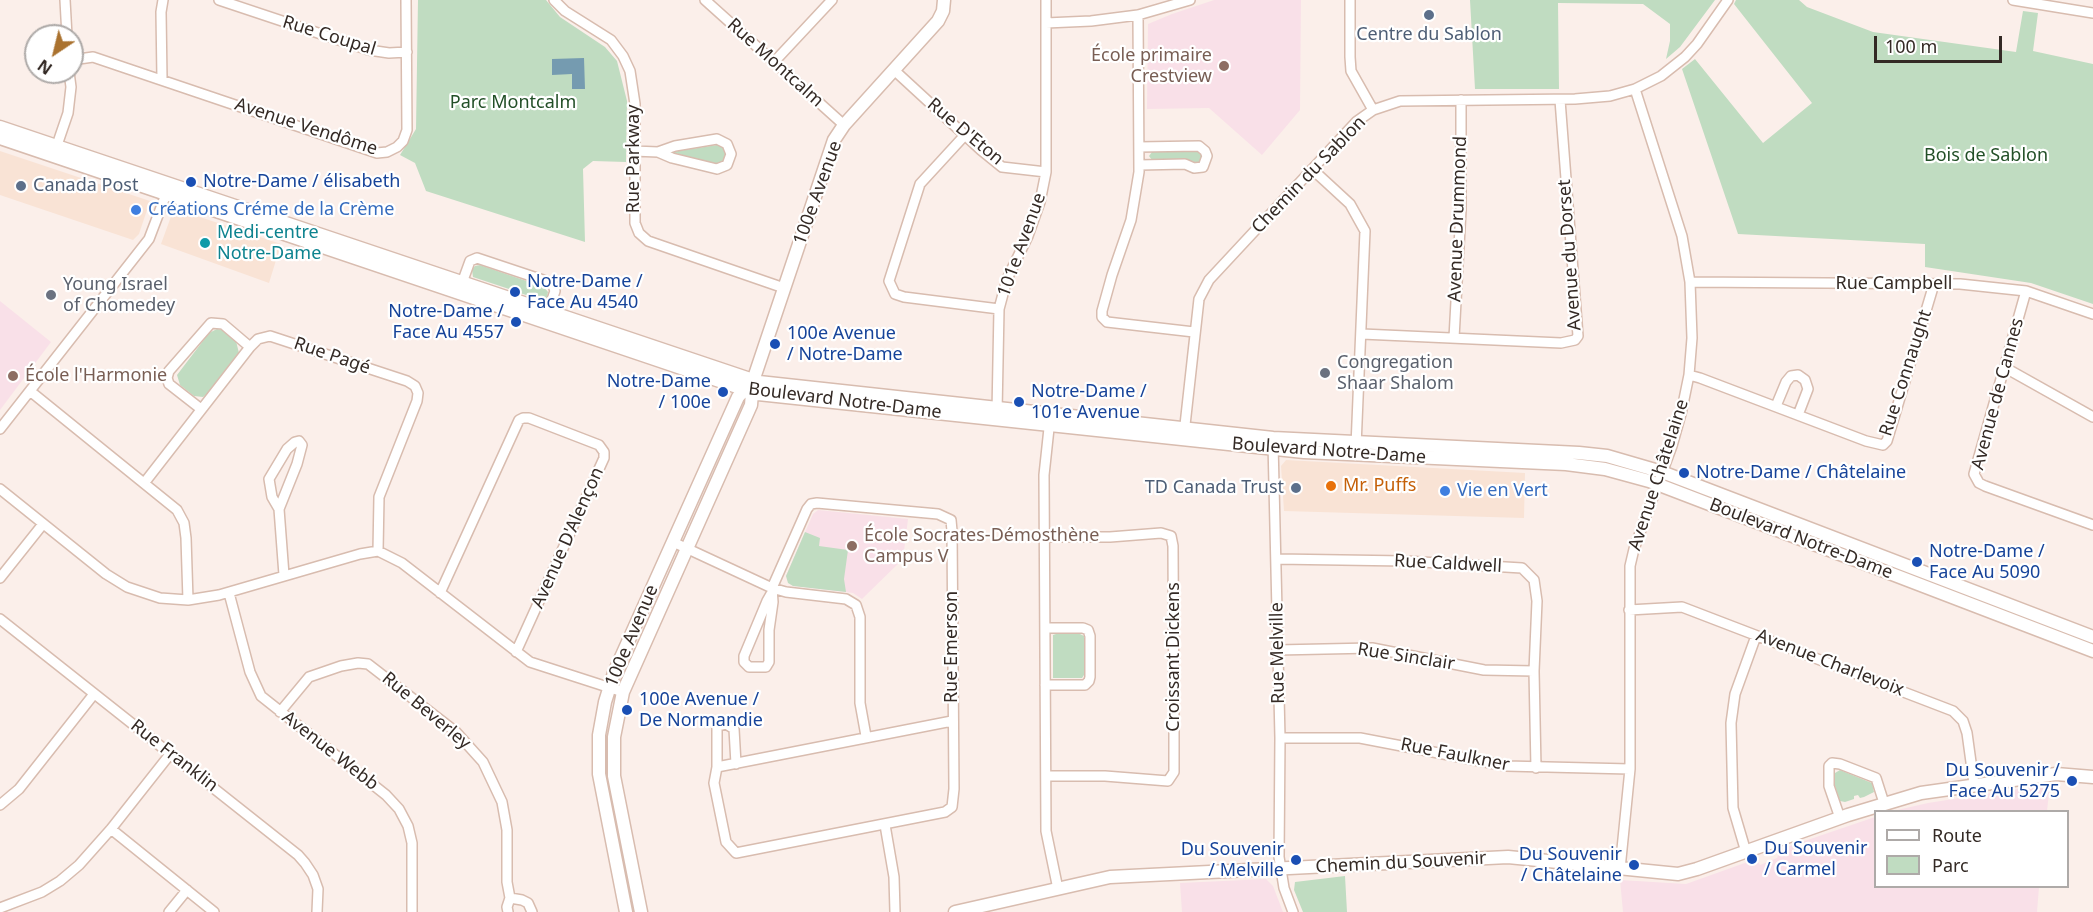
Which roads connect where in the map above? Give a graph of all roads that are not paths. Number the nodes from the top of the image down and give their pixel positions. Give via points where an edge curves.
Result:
1 (65, 0) edge
2 (163, 0) edge
3 (219, 0) edge
4 (406, 0) edge
5 (554, 0) edge
6 (707, 0) edge
7 (832, 0) edge
8 (944, 0) edge
9 (1046, 0) edge
10 (1190, 0) edge
11 (1350, 0) edge
12 (1728, 0) edge
13 (2013, 0) edge
14 (2093, 13) edge
15 (1138, 15) junction
16 (1046, 23) junction
17 (66, 24) edge
18 (407, 51) junction
19 (84, 58) edge
20 (774, 62) junction
21 (894, 70) junction
22 (162, 79) junction
23 (71, 84) edge
24 (1635, 89) junction
25 (1461, 100) junction
26 (1560, 100) junction
27 (1374, 110) junction
28 (844, 125) junction
29 (0, 127) edge
30 (964, 135) junction
31 (0, 138) edge
32 (1139, 147) junction
33 (55, 151) junction
34 (634, 151) junction
35 (658, 152) junction
36 (1140, 165) junction
37 (1312, 169) junction
38 (1046, 172) junction
39 (168, 189) junction
40 (1690, 282) junction
41 (462, 283) junction
42 (1934, 284) junction
43 (784, 288) junction
44 (2026, 291) junction
45 (999, 309) junction
46 (2093, 314) edge
47 (547, 318) junction
48 (1194, 332) junction
49 (1362, 334) junction
50 (1454, 338) junction
51 (250, 347) junction
52 (2004, 370) junction
53 (1689, 375) junction
54 (750, 388) junction
55 (30, 391) junction
56 (1776, 406) junction
57 (201, 410) junction
58 (997, 414) junction
59 (1798, 415) junction
60 (2093, 417) edge
61 (1050, 419) junction
62 (0, 429) edge
63 (1184, 434) junction
64 (1273, 443) junction
65 (1356, 448) junction
66 (1660, 478) junction
67 (145, 482) junction
68 (0, 489) edge
69 (279, 509) junction
70 (43, 524) junction
71 (2093, 525) edge
72 (1045, 537) junction
73 (673, 542) junction
74 (686, 548) junction
75 (378, 551) junction
76 (1277, 559) junction
77 (284, 575) junction
78 (0, 578) edge
79 (772, 591) junction
80 (441, 592) junction
81 (229, 593) junction
82 (188, 600) junction
83 (1629, 610) junction
84 (0, 619) edge
85 (1045, 628) junction
86 (1756, 636) junction
87 (2093, 637) edge
88 (1277, 650) junction
89 (2093, 651) edge
90 (516, 652) junction
91 (1534, 671) junction
92 (1045, 685) junction
93 (609, 688) junction
94 (622, 692) junction
95 (94, 694) junction
96 (280, 712) junction
97 (952, 721) junction
98 (866, 736) junction
99 (1280, 738) junction
100 (171, 753) junction
101 (736, 764) junction
102 (717, 767) junction
103 (1536, 768) junction
104 (1630, 769) junction
105 (1046, 776) junction
106 (2093, 777) edge
107 (1974, 784) junction
108 (1884, 803) junction
109 (0, 805) edge
110 (1840, 818) junction
111 (885, 825) junction
112 (111, 829) junction
113 (1746, 852) junction
114 (1281, 869) junction
115 (1620, 869) junction
116 (1058, 889) junction
117 (187, 890) junction
118 (510, 898) junction
119 (0, 908) edge
120 (169, 912) edge
121 (214, 912) edge
122 (317, 912) edge
123 (412, 912) edge
124 (508, 912) edge
125 (532, 912) edge
126 (626, 912) edge
127 (641, 912) edge
128 (895, 912) edge
129 (955, 912) edge
130 (1293, 912) edge

1 - 17 street
2 - 22 street
3 - 18 street, Rue Coupal via 369,50
4 - 18 street, Avenue Vendôme
5 - 34 street, Rue Parkway via 611,40 623,56 633,87
6 - 20 street, Rue Montcalm
7 - 20 street
8 - 21 street, 100e Avenue via 938,21
9 - 16 street, 101e Avenue
10 - 15 street
11 - 27 street via 1352,71
12 - 24 street, Chemin du Sablon via 1685,57
13 - 14 street
15 - 16 street
15 - 32 street
16 - 38 street, 101e Avenue
18 - 22 street, Avenue Vendôme via 407,130 403,141 387,152 377,153
19 - 22 street, Avenue Vendôme via 93,57
20 - 28 street, Rue Montcalm
21 - 28 street, 100e Avenue
21 - 30 street, Rue D'Eton
23 - 33 street via 68,113
24 - 26 street, Chemin du Sablon via 1610,96
24 - 40 street, Avenue Châtelaine via 1682,236
25 - 26 street, Chemin du Sablon
25 - 27 street, Chemin du Sablon via 1400,101
25 - 50 street, Avenue Drummond via 1461,210
26 - 50 street, Avenue du Dorset via 1578,336 1561,343
27 - 37 street, Chemin du Sablon via 1356,122
28 - 43 street, 100e Avenue via 834,140
29 - 33 street, Boulevard Notre-Dame
30 - 38 street, Rue D'Eton via 1002,167
30 - 45 street via 920,184 889,281 895,294 904,297
31 - 33 street, Boulevard Notre-Dame
32 - 36 street
32 - 36 street via 1199,146 1207,156 1203,167
33 - 39 street, Boulevard Notre-Dame
34 - 35 street
34 - 43 street, Rue Parkway via 634,223 648,242
35 - 35 street via 717,169 727,165 731,154 727,144 717,139
36 - 48 street via 1131,220 1102,317 1107,322
37 - 48 street, Chemin du Sablon via 1209,280 1199,299
37 - 49 street via 1350,204 1365,231
38 - 45 street, 101e Avenue via 1040,202 1007,279
39 - 41 street, Boulevard Notre-Dame
39 - 47 street, Boulevard Notre-Dame
39 - 55 street via 149,239
40 - 42 street, Rue Campbell
40 - 53 street, Avenue Châtelaine
41 - 47 street, Boulevard Notre-Dame
41 - 47 street via 470,261 480,258 552,284 555,291
42 - 44 street, Rue Campbell
42 - 59 street, Rue Connaught via 1883,445
43 - 54 street, 100e Avenue
44 - 46 street, Rue Campbell
44 - 52 street, Avenue de Cannes
45 - 58 street, 101e Avenue
47 - 54 street, Boulevard Notre-Dame
48 - 63 street, Chemin du Sablon
49 - 50 street, Avenue du Dorset
49 - 65 street
51 - 57 street
51 - 57 street via 224,324 210,323 169,371 169,384
51 - 75 street, Rue Pagé via 258,339 270,336 415,386 417,401 379,497
52 - 60 street
52 - 71 street, Avenue de Cannes via 1974,474 1978,483
53 - 56 street, Rue Connaught
53 - 66 street, Avenue Châtelaine via 1682,414
54 - 58 street, Boulevard Notre-Dame
54 - 73 street, 100e Avenue via 738,397
54 - 74 street, 100e Avenue via 751,405
55 - 62 street
55 - 67 street
56 - 59 street, Rue Connaught
56 - 59 street via 1786,382 1798,375 1808,389
57 - 67 street
58 - 61 street, Boulevard Notre-Dame
61 - 63 street, Boulevard Notre-Dame
61 - 72 street via 1044,475
63 - 64 street, Boulevard Notre-Dame
64 - 65 street, Boulevard Notre-Dame
64 - 76 street, Rue Melville
65 - 66 street, Boulevard Notre-Dame via 1579,453 1619,459
66 - 83 street, Avenue Châtelaine via 1631,558
66 - 87 street, Boulevard Notre-Dame
66 - 89 street, Boulevard Notre-Dame
67 - 82 street via 177,510 184,524
68 - 70 street
69 - 69 street via 297,464 302,445 299,441 287,449 268,479
69 - 77 street
70 - 78 street
70 - 82 street via 127,587 160,598
72 - 85 street
72 - 105 street, Croissant Dickens via 1161,532 1171,536 1174,721 1174,772 1168,781
73 - 74 street
73 - 93 street, 100e Avenue
74 - 79 street
74 - 94 street, 100e Avenue
75 - 77 street
75 - 80 street via 402,563
76 - 88 street, Rue Melville
76 - 91 street, Rue Caldwell via 1522,568 1534,580 1537,601
77 - 81 street
79 - 79 street via 744,656 749,667 766,667 769,662
79 - 97 street, Rue Emerson via 811,504 938,514 951,520
79 - 98 street via 846,599 858,608 860,703
80 - 90 street
80 - 90 street, Avenue D'Alençon via 519,420 528,418 599,445 604,458
81 - 82 street
81 - 96 street, Avenue Webb via 256,687
83 - 86 street, Avenue Charlevoix via 1682,607
83 - 104 street, Avenue Châtelaine
84 - 95 street, Rue Franklin
85 - 92 street
85 - 92 street via 1088,630 1090,669 1089,681 1084,685
86 - 107 street, Avenue Charlevoix via 1953,711 1963,721 1967,733
86 - 113 street via 1735,694 1731,723 1732,801
88 - 91 street, Rue Sinclair via 1372,648 1484,670
88 - 99 street, Rue Melville
90 - 93 street via 530,662
91 - 103 street, Rue Caldwell
92 - 105 street
93 - 94 street
93 - 126 street, 100e Avenue via 599,735 599,774
94 - 127 street, 100e Avenue via 614,737 614,776
95 - 100 street, Rue Franklin
95 - 109 street via 19,789
96 - 118 street, Rue Beverley via 309,677 358,663 368,664 432,713 472,748 502,801
96 - 123 street, Avenue Webb via 399,809 412,843
97 - 98 street, Rue Emerson
97 - 111 street, Rue Emerson via 952,807 945,812
98 - 101 street, Rue Emerson
99 - 103 street, Rue Faulkner via 1360,738
99 - 114 street, Rue Melville
100 - 112 street
100 - 122 street, Rue Franklin via 305,863 318,889
101 - 102 street, Rue Emerson
101 - 102 street, Rue Emerson via 734,729 726,724 717,726
102 - 111 street, Rue Emerson via 714,783 726,842 736,853
103 - 104 street, Rue Faulkner
104 - 115 street, Avenue Châtelaine
105 - 116 street via 1046,835
106 - 107 street, Chemin du Souvenir via 2056,774
107 - 108 street, Chemin du Souvenir
108 - 110 street, Chemin du Souvenir
108 - 110 street via 1876,778 1832,763 1829,786
110 - 113 street, Chemin du Souvenir
111 - 128 street via 894,877
112 - 117 street
112 - 119 street via 60,881 34,896
113 - 115 street, Chemin du Souvenir via 1681,874
114 - 115 street, Chemin du Souvenir via 1508,857
114 - 116 street, Chemin du Souvenir via 1110,877
114 - 130 street, Rue Melville
116 - 129 street, Chemin du Souvenir
117 - 120 street
117 - 121 street
118 - 124 street, Rue Beverley
118 - 125 street via 528,903

